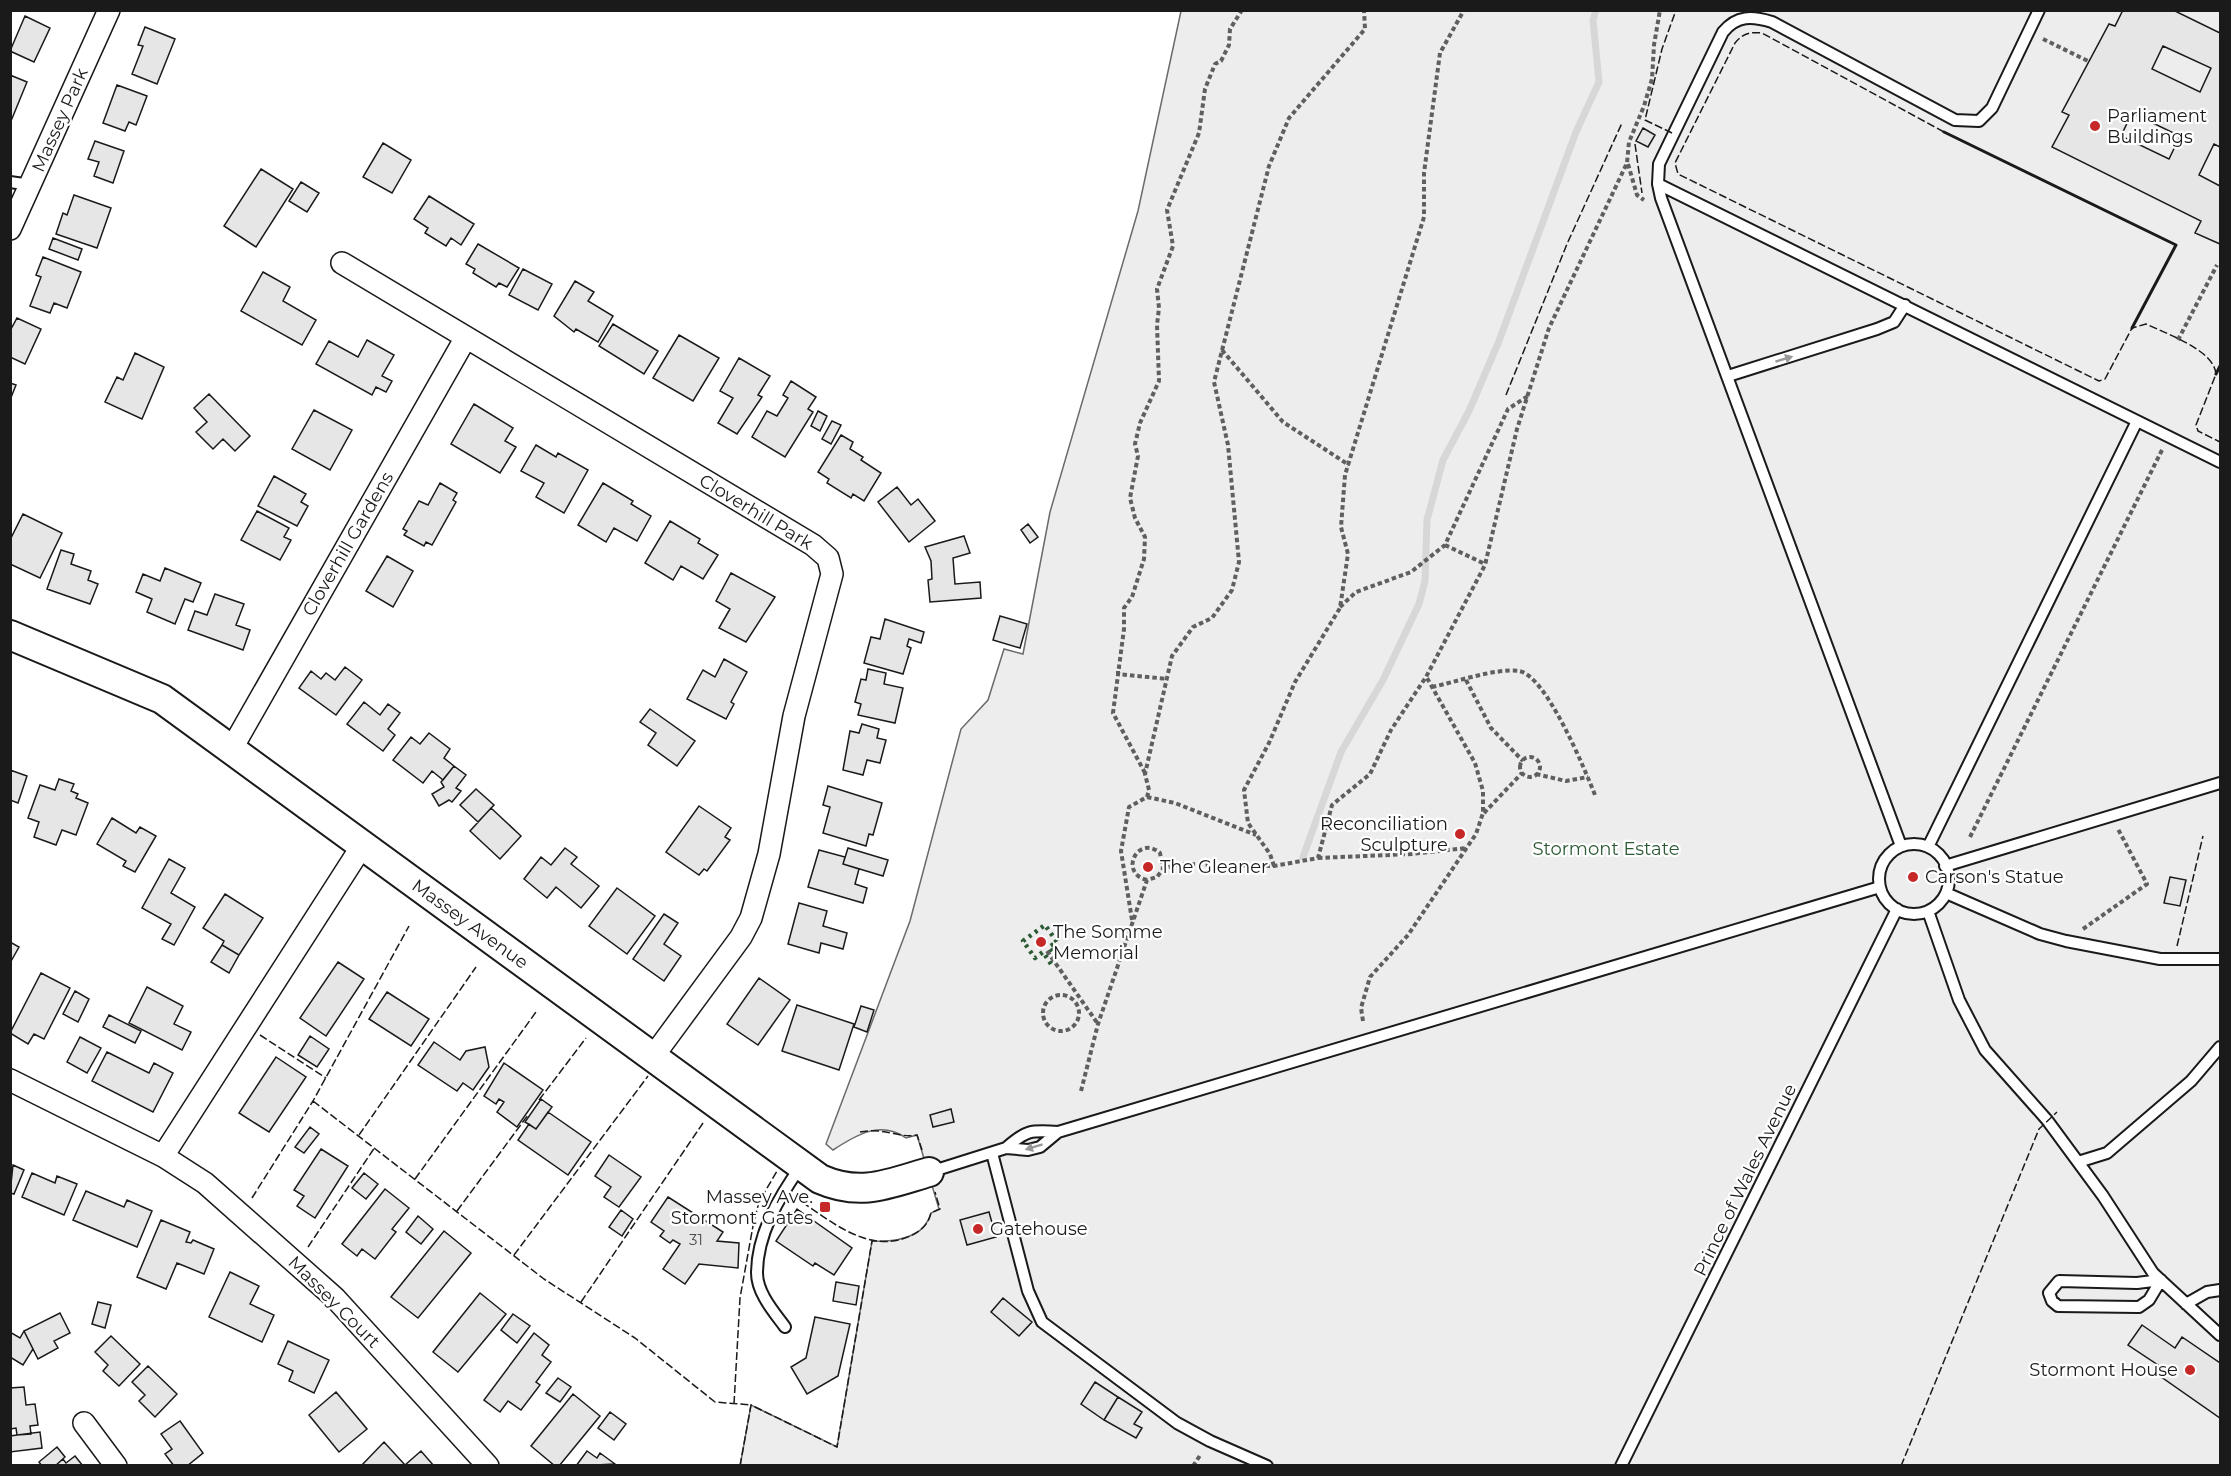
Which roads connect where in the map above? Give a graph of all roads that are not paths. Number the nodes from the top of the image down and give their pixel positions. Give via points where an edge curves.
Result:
1 (109, 10) edge
2 (2039, 10) edge
3 (20, 184) edge
4 (1658, 184) junction
5 (10, 229) edge
6 (342, 263) dead end
7 (1905, 305) junction
8 (465, 339) junction
9 (1728, 376) junction
10 (2138, 421) junction
11 (2220, 462) edge
12 (10, 635) edge
13 (231, 750) junction
14 (2220, 783) edge
15 (362, 846) junction
16 (1901, 846) junction
17 (1928, 847) junction
18 (1945, 866) junction
19 (1880, 887) junction
20 (1946, 893) junction
21 (1897, 909) junction
22 (1928, 911) junction
23 (2220, 959) edge
24 (2220, 1047) edge
25 (652, 1058) junction
26 (10, 1080) edge
27 (1058, 1132) junction
28 (1006, 1149) junction
29 (992, 1153) junction
30 (164, 1156) junction
31 (2078, 1162) junction
32 (801, 1166) junction
33 (929, 1172) joint
34 (2161, 1280) junction
35 (2220, 1290) edge
36 (2186, 1304) junction
37 (785, 1327) dead end
38 (2220, 1335) edge
39 (84, 1423) dead end
40 (116, 1466) edge
41 (488, 1466) edge
42 (1267, 1466) edge
43 (1621, 1466) edge

1 - 3 street, Massey Park
2 - 4 lane via 1992,108 1979,121 1954,120 1772,22 1752,17 1739,19 1723,32 1672,133 1659,164
3 - 5 street, Massey Park
4 - 7 lane
4 - 9 lane
6 - 8 street, Cloverhill Park
9 -> 7 lane via 1894,322
7 - 10 lane
8 - 13 street, Cloverhill Gardens
8 - 25 street, Cloverhill Park via 813,545 828,558 832,574 794,716 770,854 751,918
9 - 16 lane
10 - 11 lane
10 - 17 lane
12 - 13 street, Massey Avenue via 162,699
13 - 15 street, Massey Avenue
14 - 18 lane
15 - 25 street, Massey Avenue
15 - 30 street
16 - 17 lane
16 - 19 lane via 1885,859
17 - 18 lane
18 - 20 lane
19 - 21 lane
19 - 27 lane
20 - 22 lane
20 - 23 lane via 2040,934 2160,959
21 - 22 lane
21 - 43 lane, Prince of Wales Avenue
22 - 31 lane via 1972,1029 1996,1065 2047,1120
24 - 31 lane via 2192,1082 2108,1153
25 - 32 street, Massey Avenue
26 - 30 street, Massey Court
27 -> 28 lane via 1040,1147
27 - 28 lane via 1033,1130 1022,1134
28 - 29 lane
29 - 33 lane
29 - 42 lane via 1028,1291 1042,1322 1177,1423
30 - 41 street, Massey Court via 205,1183 335,1298
31 - 34 lane
32 - 33 street, Massey Avenue via 838,1187 861,1190
32 - 37 lane via 778,1197 757,1274 765,1300
34 - 34 lane via 2059,1281 2049,1293 2058,1306 2139,1307 2149,1300
34 - 36 lane
35 - 36 lane via 2207,1292
36 - 38 lane
39 - 40 street

